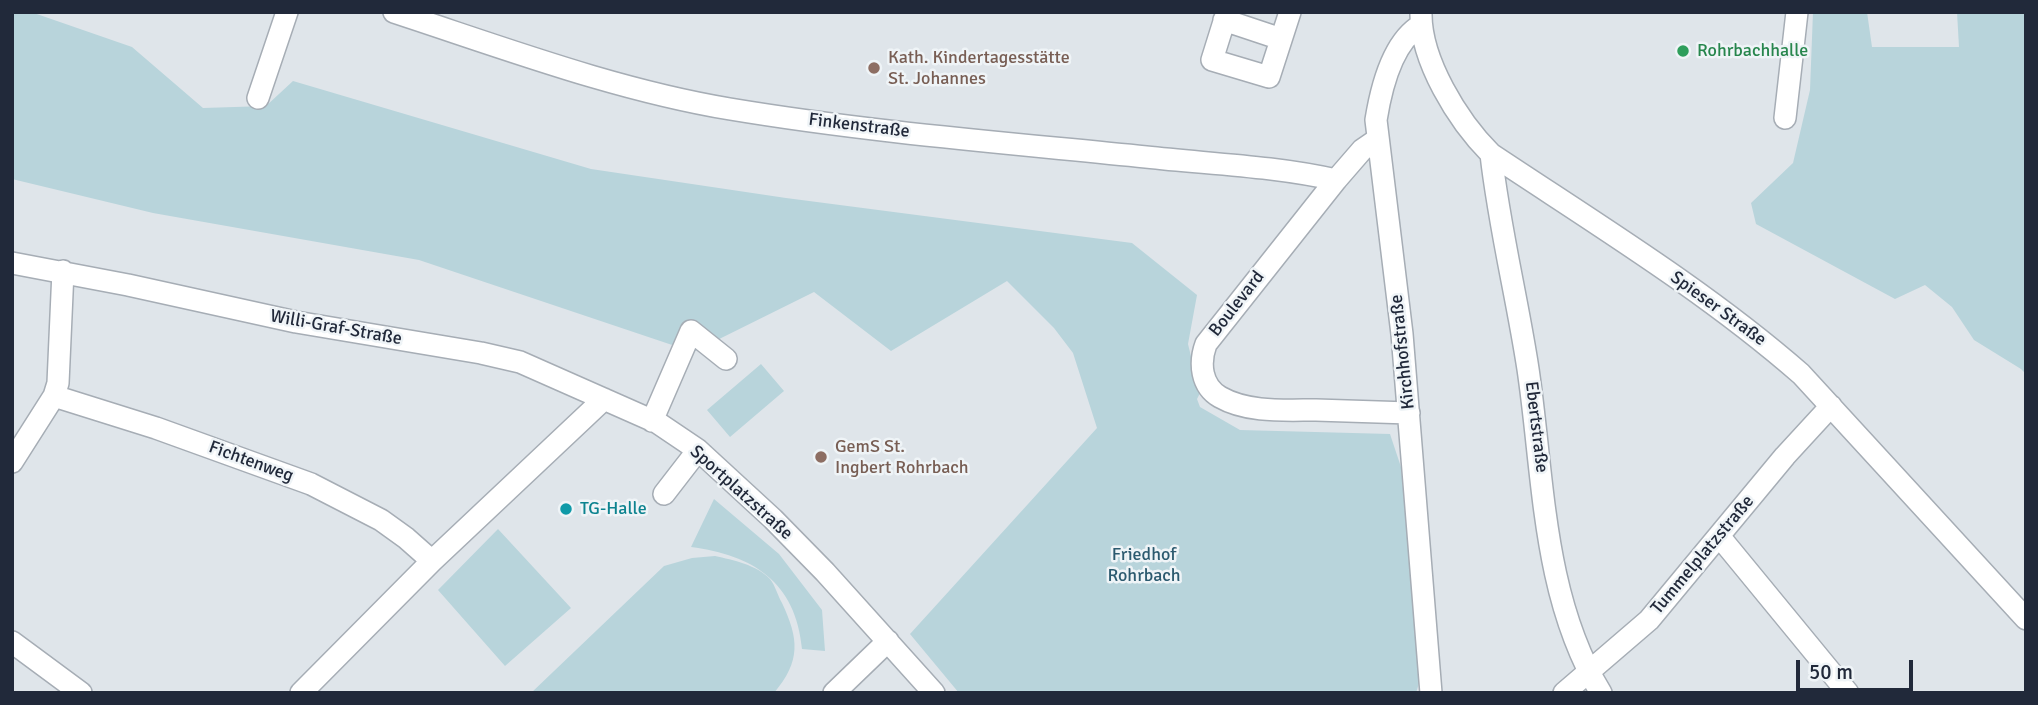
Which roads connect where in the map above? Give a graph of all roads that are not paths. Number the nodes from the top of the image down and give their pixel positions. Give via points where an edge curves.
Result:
1 (287, 12) edge
2 (394, 12) edge
3 (1290, 12) edge
4 (1797, 12) edge
5 (1226, 16) edge
6 (1421, 18) edge
7 (1281, 39) junction
8 (258, 98) dead end
9 (1785, 118) dead end
10 (1378, 139) junction
11 (1492, 154) junction
12 (1336, 180) junction
13 (12, 263) edge
14 (63, 271) junction
15 (726, 359) dead end
16 (54, 396) junction
17 (604, 399) junction
18 (1831, 406) junction
19 (1409, 413) junction
20 (652, 421) junction
21 (698, 450) junction
22 (12, 463) edge
23 (664, 494) dead end
24 (1719, 536) junction
25 (432, 561) junction
26 (2026, 619) edge
27 (888, 641) junction
28 (12, 642) edge
29 (1590, 673) junction
30 (81, 693) edge
31 (301, 693) edge
32 (834, 693) edge
33 (934, 693) edge
34 (1431, 693) edge
35 (1564, 693) edge
36 (1601, 693) edge
37 (1848, 693) edge

1 - 8 street
2 - 12 street, Finkenstraße via 592,75 729,109
3 - 7 street
4 - 9 street
5 - 7 street
5 - 7 street via 1212,60 1269,77
6 - 10 street, Kirchhofstraße via 1403,41 1379,103
6 - 11 street, Spieser Straße via 1423,41 1446,92 1466,126
10 - 12 street, Boulevard
10 - 19 street, Kirchhofstraße
11 - 18 street, Spieser Straße via 1721,309 1792,366
11 - 29 street, Ebertstraße via 1528,367 1555,570 1573,635
12 - 19 street, Boulevard via 1206,344 1202,369 1207,384 1219,396 1259,409
13 - 14 street, Willi-Graf-Straße
14 - 16 street
14 - 17 street, Willi-Graf-Straße via 296,322 520,362
15 - 20 street via 691,331
16 - 22 street
16 - 25 street, Fichtenweg via 311,484 381,520
17 - 20 street, Sportplatzstraße
17 - 25 street
18 - 24 street, Tummelplatzstraße
18 - 26 street, Spieser Straße
19 - 34 street, Kirchhofstraße
20 - 21 street, Sportplatzstraße
21 - 23 street
21 - 27 street, Sportplatzstraße via 773,519
24 - 29 street, Tummelplatzstraße via 1649,620
24 - 37 street
25 - 31 street
27 - 32 street
27 - 33 street, Sportplatzstraße
28 - 30 street
29 - 35 street, Tummelplatzstraße
29 - 36 street, Ebertstraße

